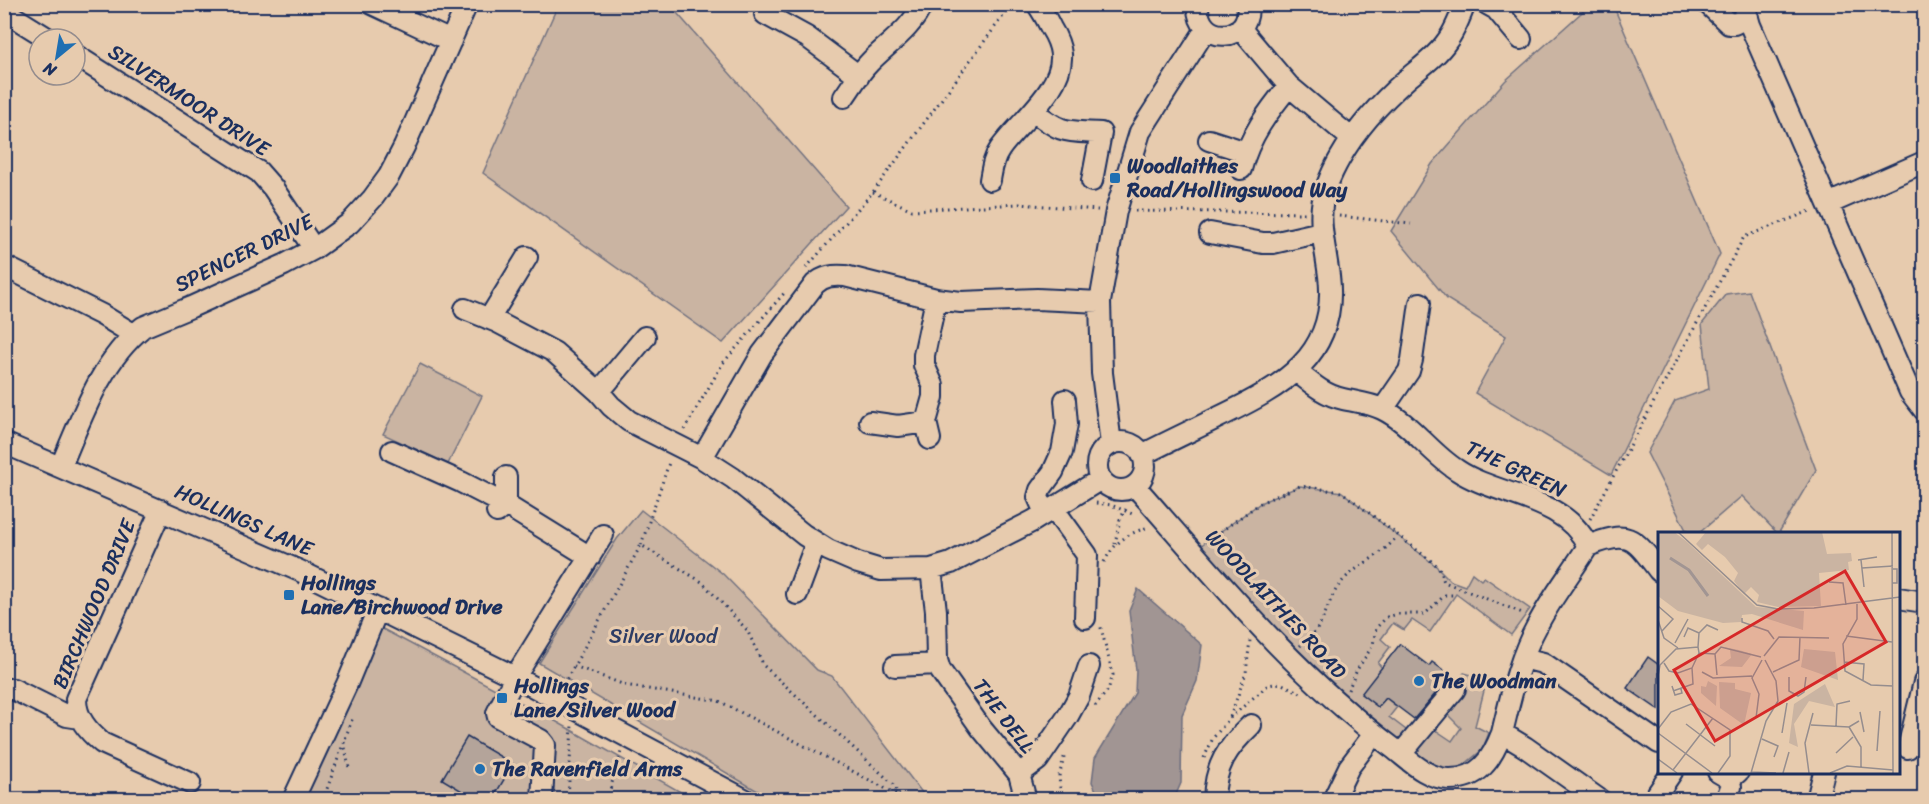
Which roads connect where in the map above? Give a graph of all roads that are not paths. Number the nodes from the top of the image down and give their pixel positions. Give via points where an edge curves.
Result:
1 (372, 4) edge
2 (467, 4) edge
3 (922, 4) edge
4 (1198, 4) edge
5 (1247, 4) edge
6 (1465, 4) edge
7 (1487, 4) edge
8 (1708, 4) edge
9 (1042, 6) edge
10 (4, 11) edge
11 (1746, 11) edge
12 (765, 14) dead end
13 (30, 27) edge
14 (1240, 28) junction
15 (1206, 29) junction
16 (1521, 39) dead end
17 (451, 41) junction
18 (87, 64) edge
19 (859, 76) junction
20 (1289, 86) junction
21 (844, 97) dead end
22 (1034, 111) junction
23 (1352, 139) junction
24 (1209, 140) dead end
25 (1924, 162) edge
26 (990, 180) dead end
27 (1092, 181) dead end
28 (1828, 204) junction
29 (1321, 223) junction
30 (1210, 233) dead end
31 (314, 249) junction
32 (527, 257) dead end
33 (4, 266) edge
34 (936, 299) junction
35 (1100, 302) junction
36 (1420, 303) dead end
37 (465, 309) dead end
38 (489, 319) junction
39 (133, 334) junction
40 (645, 338) dead end
41 (1296, 371) junction
42 (599, 392) junction
43 (1065, 400) dead end
44 (1383, 409) junction
45 (1924, 410) edge
46 (870, 422) dead end
47 (4, 442) edge
48 (1111, 444) junction
49 (392, 451) dead end
50 (1142, 455) junction
51 (702, 458) junction
52 (61, 466) junction
53 (506, 477) dead end
54 (1101, 479) junction
55 (1135, 486) junction
56 (501, 509) junction
57 (161, 510) junction
58 (1049, 510) junction
59 (603, 535) dead end
60 (1585, 540) junction
61 (816, 543) junction
62 (590, 557) junction
63 (931, 569) junction
64 (1658, 570) edge
65 (797, 594) dead end
66 (1899, 598) edge
67 (1924, 602) edge
68 (378, 609) junction
69 (1092, 618) road end
70 (1523, 658) junction
71 (938, 664) junction
72 (895, 666) dead end
73 (1089, 666) dead end
74 (515, 677) junction
75 (1924, 681) edge
76 (9, 689) edge
77 (1455, 689) dead end
78 (80, 718) junction
79 (1251, 725) dead end
80 (1502, 733) junction
81 (1374, 734) junction
82 (1658, 742) edge
83 (1910, 749) edge
84 (1401, 754) junction
85 (1019, 774) junction
86 (1671, 774) edge
87 (1824, 774) edge
88 (1729, 775) edge
89 (190, 783) dead end
90 (293, 800) edge
91 (542, 800) edge
92 (746, 800) edge
93 (1026, 800) edge
94 (1214, 800) edge
95 (1333, 800) edge
96 (1600, 800) edge
97 (1653, 800) edge
98 (1726, 800) edge
99 (1817, 800) edge

1 - 17 street
2 - 17 street, SPENCER DRIVE
3 - 19 street via 908,25
4 - 15 street via 1200,22
5 - 14 street via 1247,17
6 - 23 street via 1448,41 1381,105
7 - 16 street
8 - 11 street via 1729,24 1734,24
9 - 22 street via 1061,52 1061,66
10 - 13 street
11 - 28 street
12 - 19 street via 807,37
14 - 15 street via 1220,35
14 - 20 street
15 - 35 street via 1140,132 1116,211
17 - 31 street, SPENCER DRIVE via 389,176 350,223
18 - 31 street, SILVERMOOR DRIVE via 259,172
19 - 21 street
20 - 23 street
20 - 24 street via 1272,106 1243,160
22 - 26 street via 999,150
22 - 27 street via 1064,131 1101,133
23 - 29 street via 1322,197
25 - 28 street
28 - 45 street via 1910,392
29 - 30 street via 1273,243
29 - 41 street via 1331,303 1320,340
31 - 39 street, SPENCER DRIVE
32 - 38 street
33 - 39 street
34 - 35 street via 975,303 1037,299
34 - 46 street via 924,355 933,385 928,430
34 - 51 street via 845,276 822,278 762,354
35 - 48 street via 1102,374
36 - 44 street via 1412,360
37 - 38 street
38 - 42 street via 554,352
39 - 52 street, SPENCER DRIVE via 95,388
40 - 42 street
41 - 44 street, THE GREEN via 1326,394
41 - 50 street via 1260,397
42 - 51 street via 630,421
43 - 58 street via 1067,424 1062,452 1038,496
44 - 60 street, THE GREEN via 1455,469 1472,479 1527,497 1564,519
47 - 52 street, HOLLINGS LANE
48 - 50 street via 1129,444
48 - 54 street via 1097,461
49 - 56 street via 460,482
50 - 55 street via 1144,472
51 - 61 street
52 - 57 street, HOLLINGS LANE
53 - 56 street
54 - 55 street via 1116,490
54 - 58 street
55 - 81 street, WOODLAITHES ROAD via 1287,656
56 - 62 street
57 - 68 street, HOLLINGS LANE
57 - 78 street, BIRCHWOOD DRIVE via 76,699
58 - 63 street via 978,551
58 - 69 street via 1087,555
59 - 62 street
60 - 64 street via 1627,538 1638,544
60 - 70 street, WOODLAITHES ROAD
61 - 63 street via 881,570
61 - 65 street
62 - 74 street
63 - 71 street, THE DELL
66 - 67 street
68 - 74 street, HOLLINGS LANE
68 - 90 street
70 - 80 street, WOODLAITHES ROAD
70 - 82 street via 1543,663
71 - 72 street
71 - 85 street, THE DELL via 981,728
73 - 85 street via 1068,716 1038,760
74 - 91 street via 497,713 545,745
74 - 92 street, HOLLINGS LANE
75 - 83 street
76 - 78 street, BIRCHWOOD DRIVE via 67,716
77 - 84 street
78 - 89 street, BIRCHWOOD DRIVE via 102,743
79 - 94 street via 1220,763
80 - 84 street, WOODLAITHES ROAD via 1493,755 1480,769 1464,777 1429,775
80 - 96 street
81 - 84 street, WOODLAITHES ROAD
81 - 95 street via 1349,767
85 - 93 street, THE DELL
86 - 97 street
87 - 99 street
88 - 98 street via 1731,787

